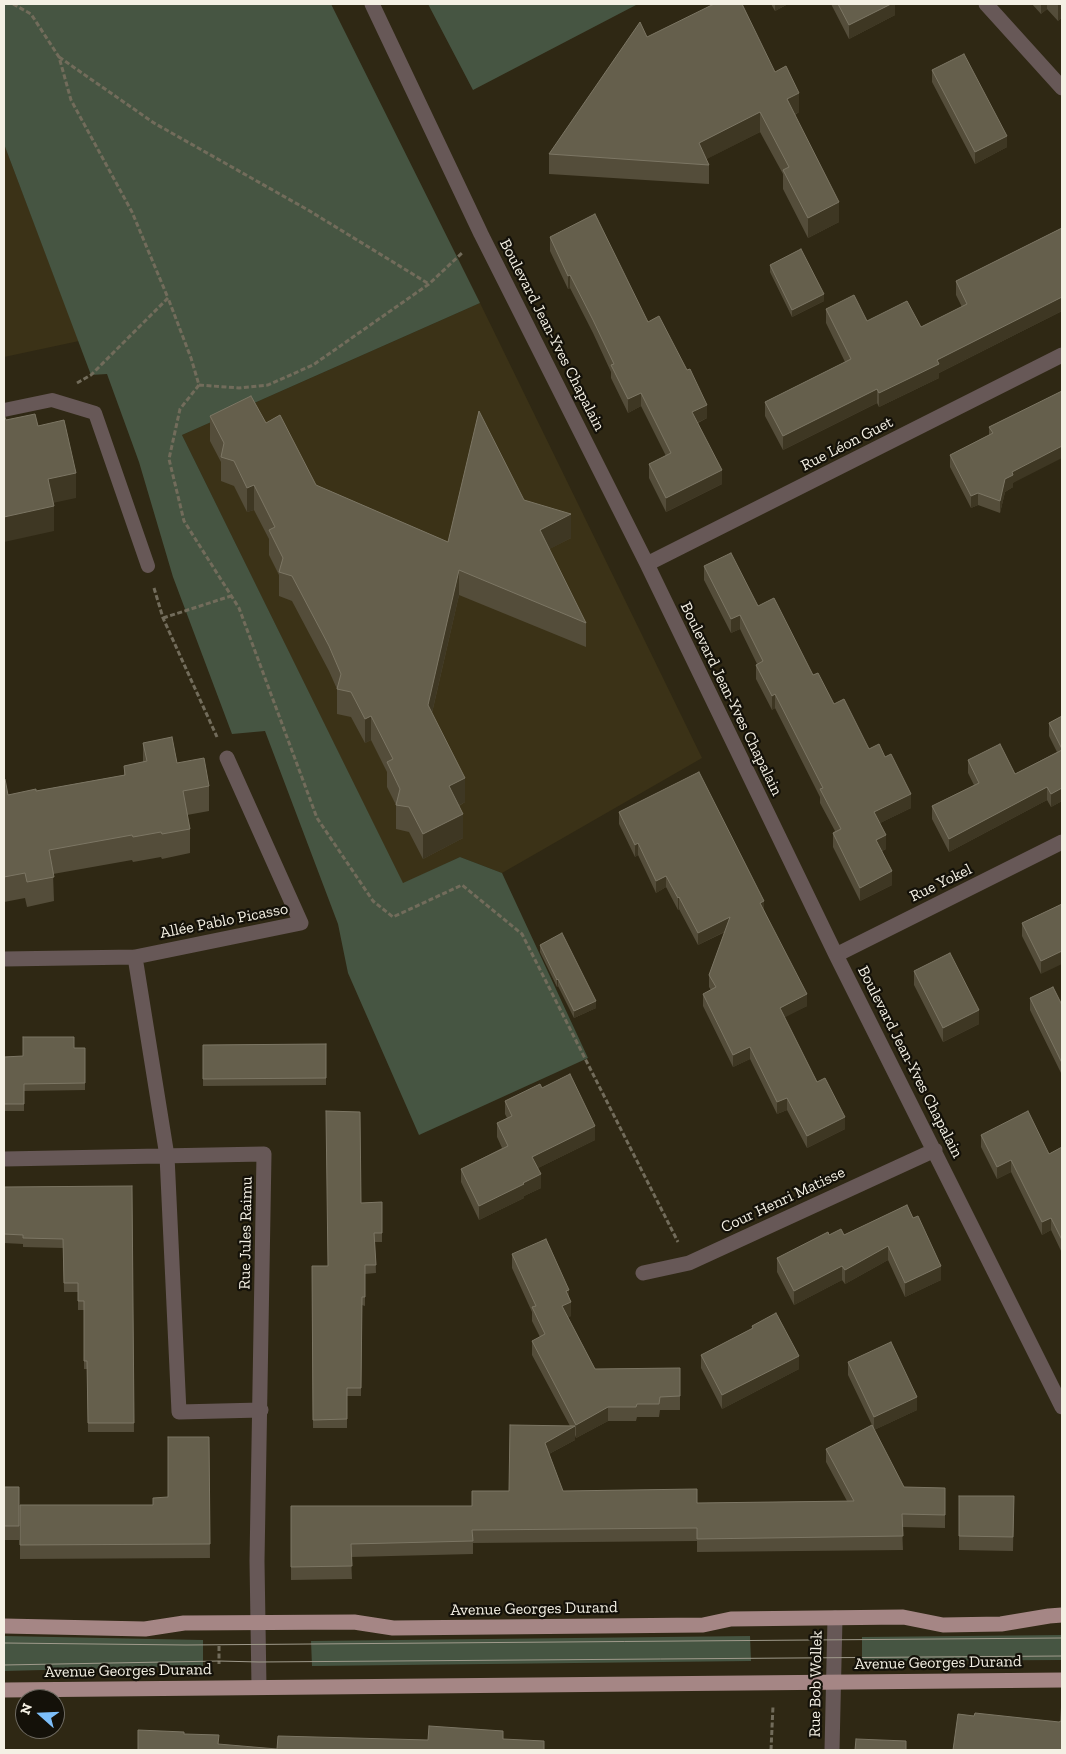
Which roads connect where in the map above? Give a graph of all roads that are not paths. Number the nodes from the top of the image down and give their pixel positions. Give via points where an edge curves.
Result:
1 (372, 4) edge
2 (986, 4) edge
3 (1062, 88) edge
4 (1062, 355) edge
5 (4, 410) edge
6 (647, 564) junction
7 (148, 566) road end
8 (227, 758) road end
9 (1062, 842) edge
10 (836, 955) junction
11 (135, 956) junction
12 (4, 959) edge
13 (935, 1150) junction
14 (167, 1156) junction
15 (4, 1159) edge
16 (643, 1272) dead end
17 (1062, 1407) edge
18 (261, 1410) junction
19 (1062, 1615) edge
20 (836, 1618) junction
21 (258, 1622) junction
22 (4, 1626) edge
23 (1062, 1680) edge
24 (833, 1682) junction
25 (259, 1687) junction
26 (4, 1690) edge
27 (832, 1750) edge

1 - 6 street, Boulevard Jean-Yves Chapalain via 482,234
2 - 3 street
4 - 6 street, Rue Léon Guet
5 - 7 lane via 52,400 95,413
6 - 10 street, Boulevard Jean-Yves Chapalain
8 - 11 street, Allée Pablo Picasso via 301,923
9 - 10 street, Rue Yokel
10 - 13 street, Boulevard Jean-Yves Chapalain
11 - 12 street, Allée Pablo Picasso
11 - 14 street
13 - 16 street, Cour Henri Matisse via 689,1263
13 - 17 street, Boulevard Jean-Yves Chapalain
14 - 15 street, Rue Jules Raimu
14 - 18 street via 179,1412
14 - 18 street, Rue Jules Raimu via 264,1154
18 - 21 street, Rue Jules Raimu
19 - 20 main road, Avenue Georges Durand via 1001,1624 943,1625 903,1617
20 - 21 main road, Avenue Georges Durand via 731,1618 703,1625 393,1628 354,1622
20 - 24 street, Rue Bob Wollek
21 - 22 main road, Avenue Georges Durand via 184,1623 145,1629
21 - 25 street, Rue Jules Raimu
23 - 24 main road, Avenue Georges Durand
24 - 25 main road, Avenue Georges Durand
24 - 27 street, Rue Bob Wollek
25 - 26 main road, Avenue Georges Durand

